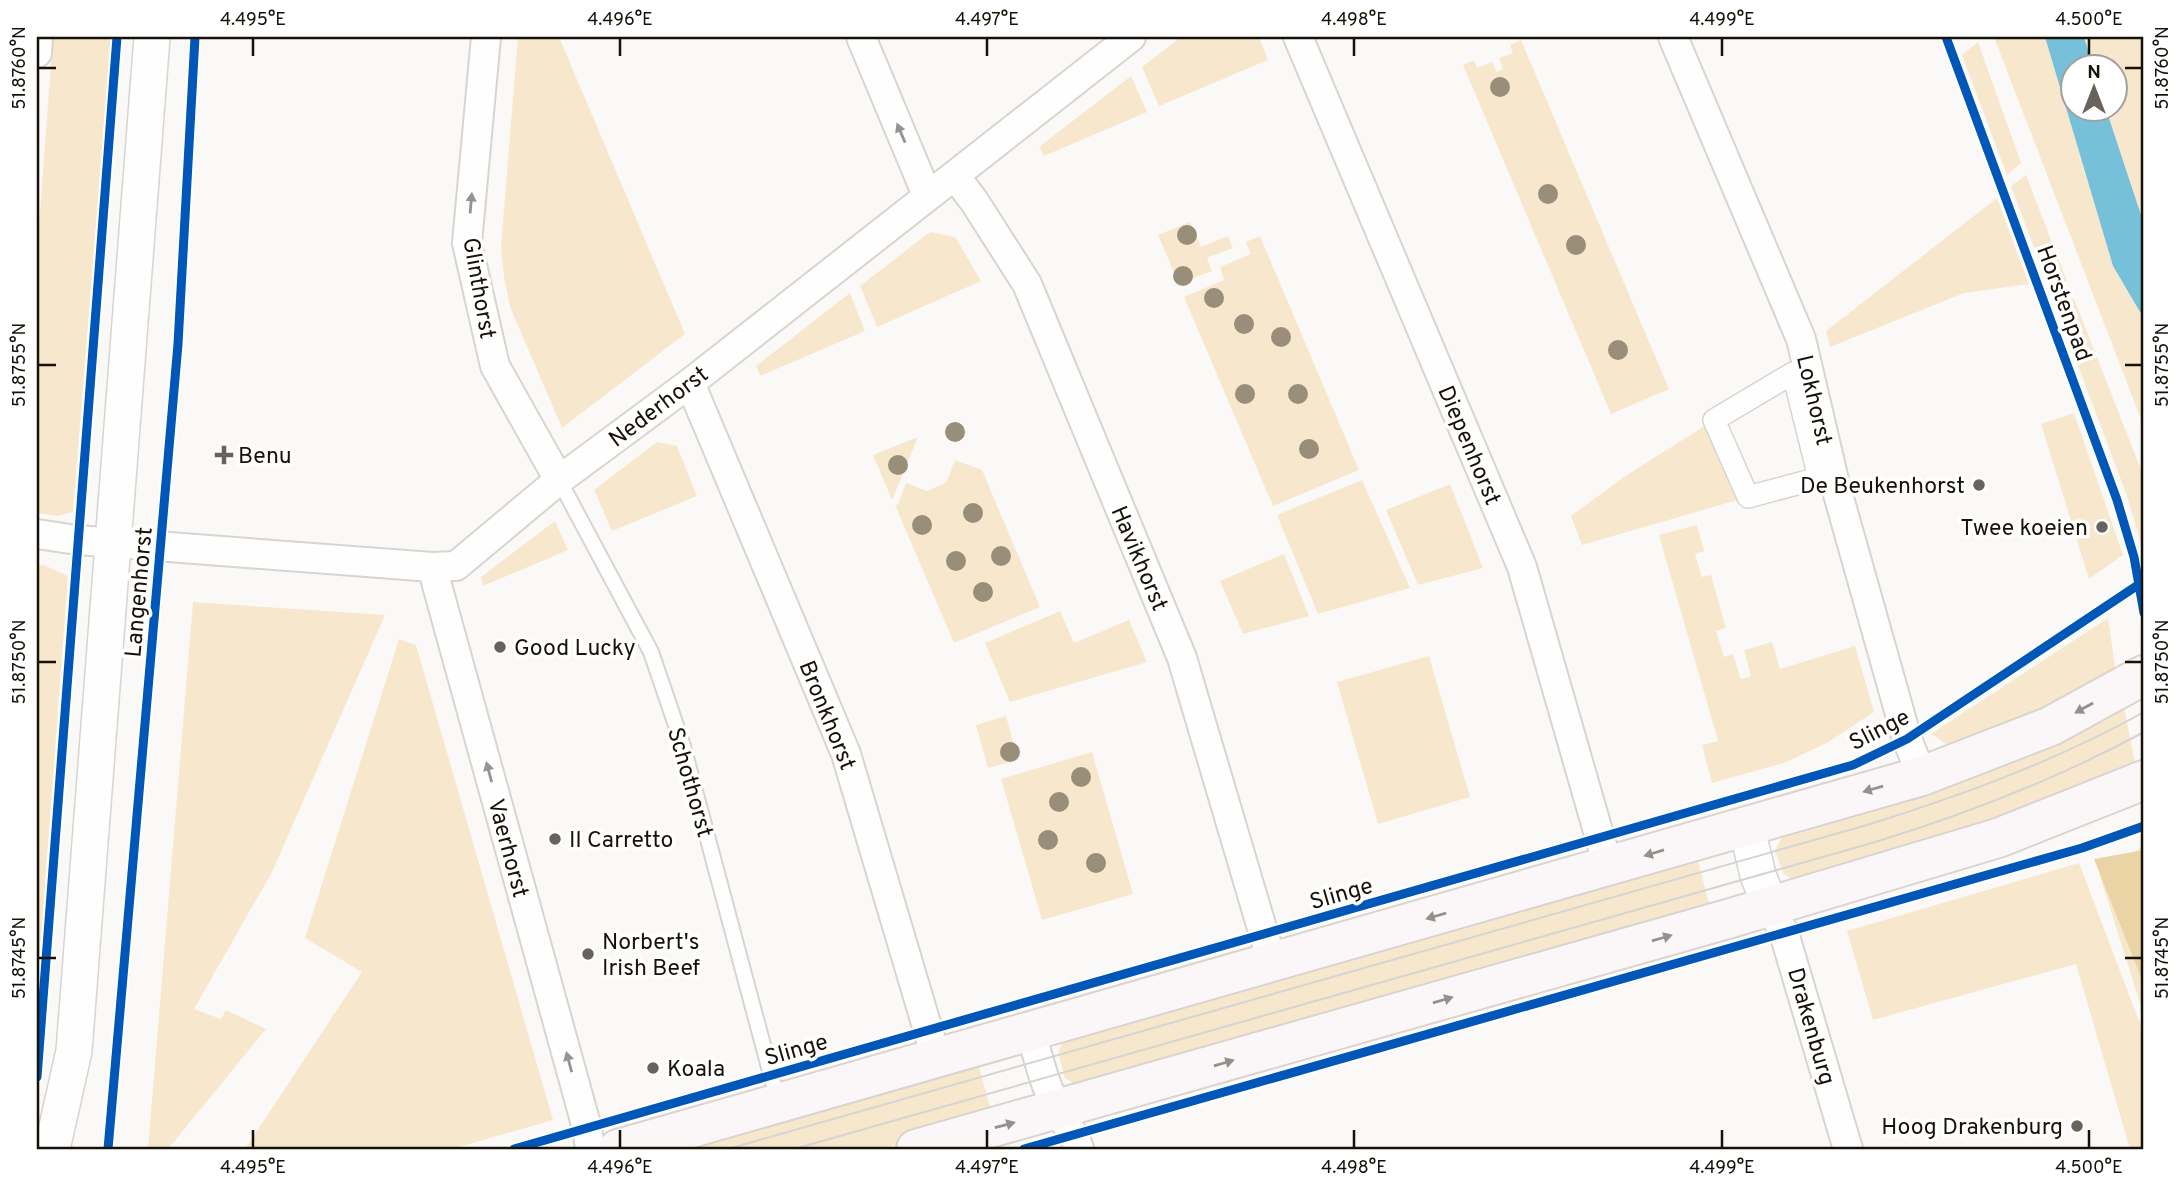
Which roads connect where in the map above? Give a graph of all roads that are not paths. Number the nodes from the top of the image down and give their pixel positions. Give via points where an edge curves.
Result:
1 (38, 37) edge
2 (152, 37) edge
3 (485, 37) edge
4 (861, 37) edge
5 (1131, 37) edge
6 (1298, 37) edge
7 (1673, 37) edge
8 (37, 53) edge
9 (955, 176) junction
10 (927, 195) junction
11 (690, 383) junction
12 (559, 480) junction
13 (1748, 497) joint
14 (37, 534) edge
15 (115, 542) junction
16 (432, 567) junction
17 (2144, 675) edge
18 (1922, 776) junction
19 (2144, 780) edge
20 (1746, 825) junction
21 (1608, 866) junction
22 (1770, 906) junction
23 (1272, 962) junction
24 (1030, 1030) junction
25 (936, 1057) junction
26 (778, 1102) junction
27 (1058, 1110) junction
28 (589, 1139) edge
29 (52, 1149) edge
30 (618, 1149) edge
31 (916, 1149) edge
32 (1079, 1149) edge
33 (1848, 1149) edge

1 - 8 street
2 - 15 street, Langenhorst
12 -> 3 street, Glinthorst via 495,366 467,243
10 -> 4 street
5 - 9 street, Nederhorst
6 - 21 street, Diepenhorst via 1521,567
7 - 18 street, Lokhorst via 1801,339 1834,480
9 - 10 street, Nederhorst
9 - 23 street, Havikhorst via 1027,284 1182,658
10 - 11 street, Nederhorst
11 - 12 street, Nederhorst
11 - 25 street, Bronkhorst via 846,754
12 - 16 street, Nederhorst via 456,566
12 - 26 lane, Schothorst via 651,652 683,746
13 - 13 street, Lokhorst via 1819,478 1793,373 1714,420
14 - 15 street, Nederhorst
15 - 16 street, Nederhorst
15 - 29 street, Langenhorst via 74,1051
28 -> 16 street, Vaerhorst
17 -> 18 main road, Slinge via 2051,726
18 -> 20 main road, Slinge
19 - 22 main road via 1998,838
20 -> 21 main road, Slinge
20 - 22 street
21 -> 23 main road, Slinge
27 -> 22 main road
22 - 33 street, Drakenburg via 1784,933
23 - 24 main road, Slinge
24 - 25 main road, Slinge
24 - 27 street
25 - 26 main road, Slinge
26 - 30 main road, Slinge
31 -> 27 main road
27 - 32 street

